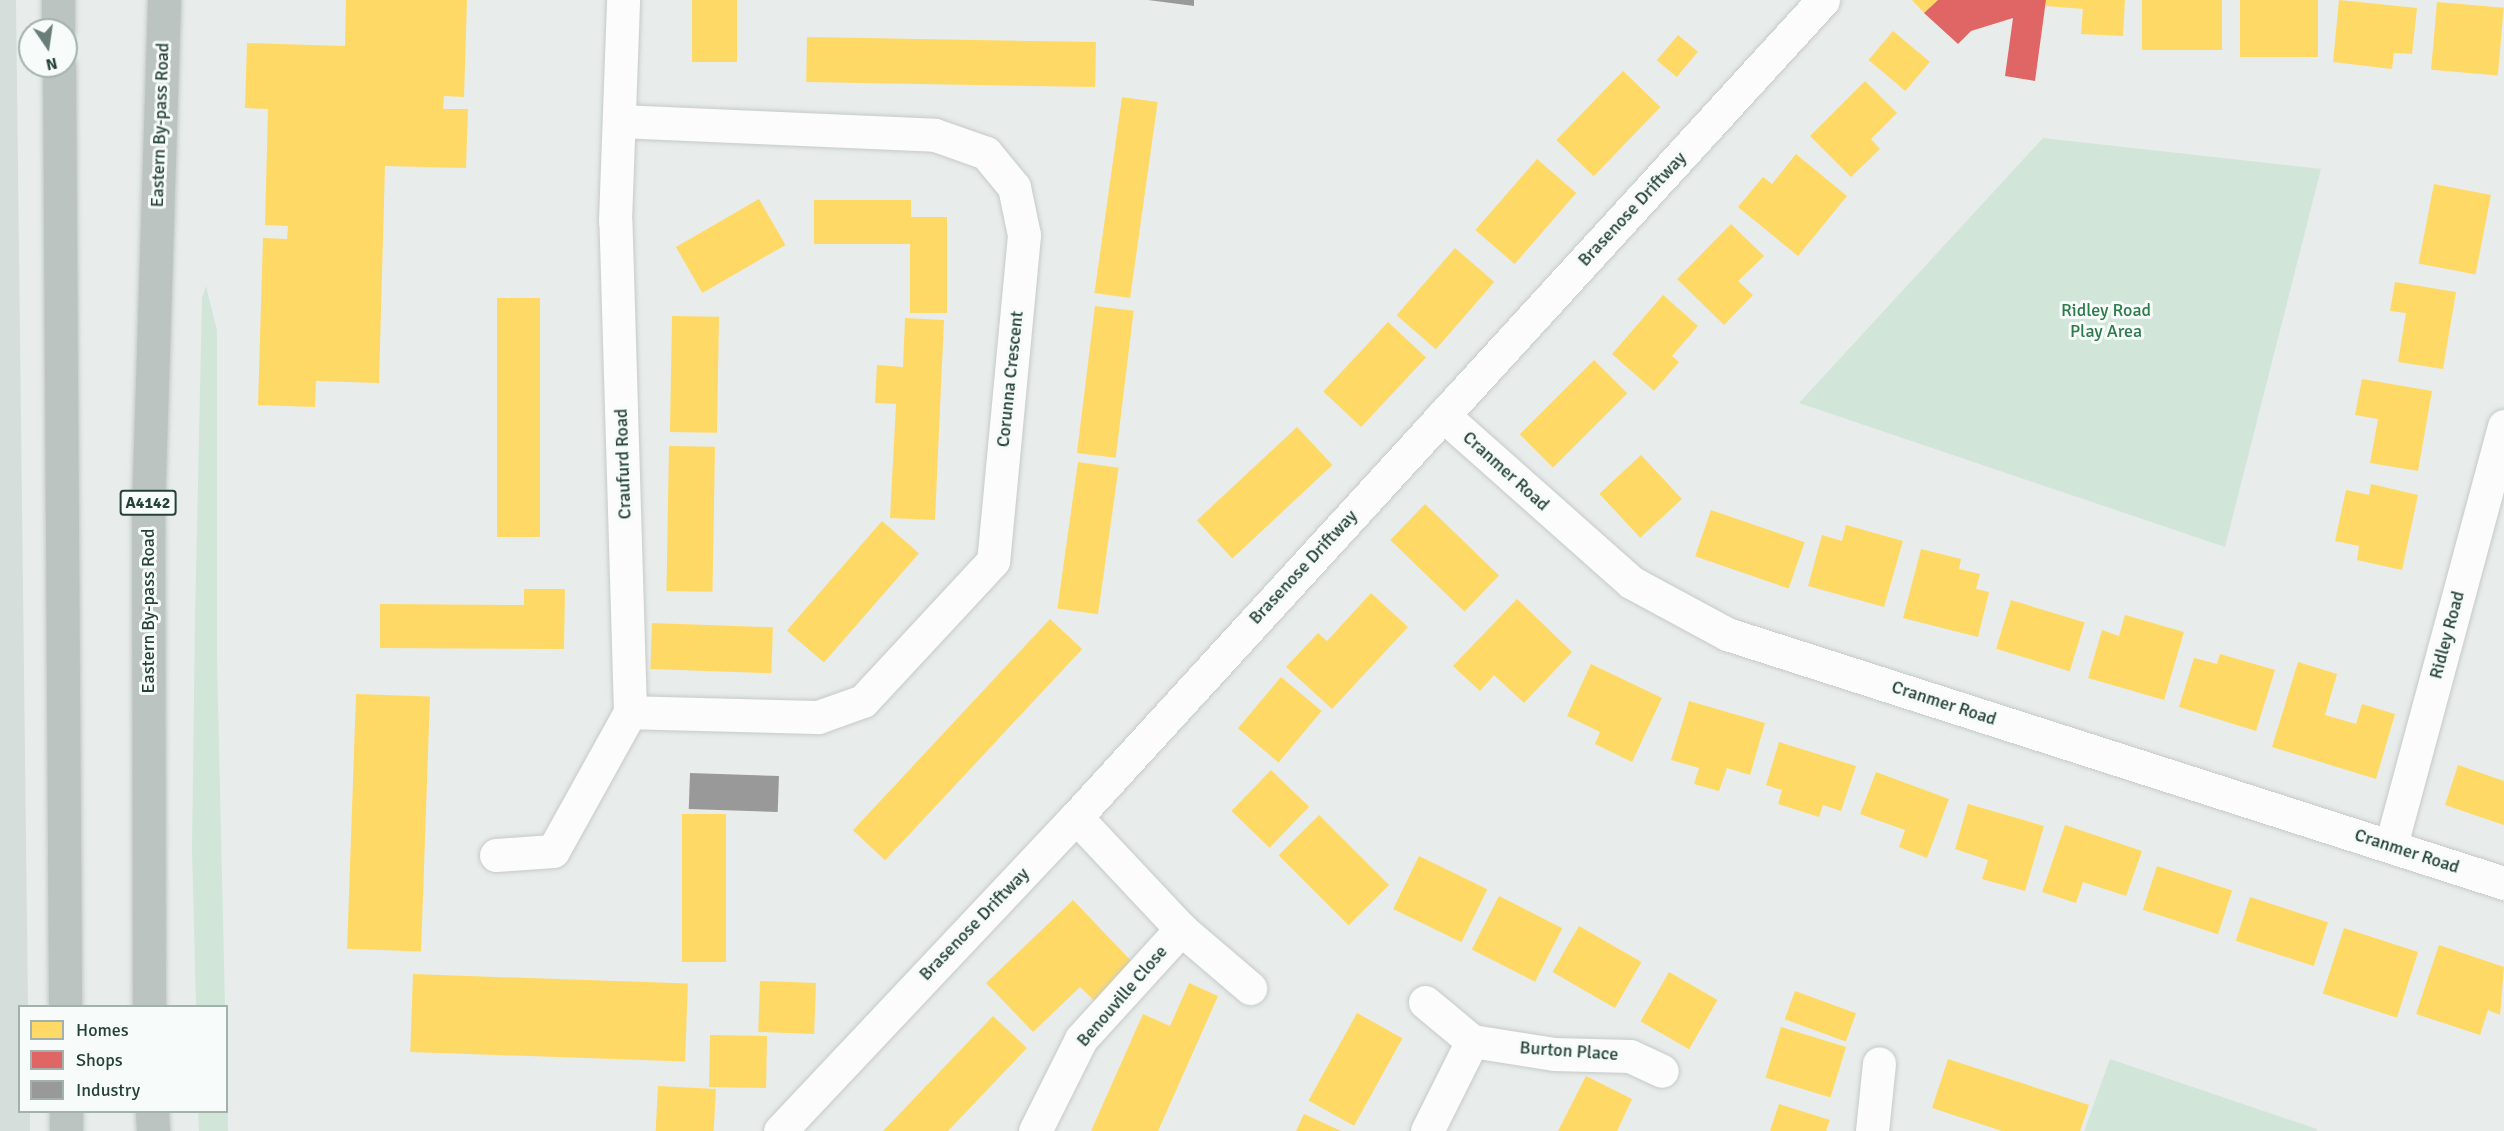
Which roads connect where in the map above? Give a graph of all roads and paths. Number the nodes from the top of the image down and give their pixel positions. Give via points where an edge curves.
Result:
1 (58, 0) edge
2 (164, 0) edge
3 (622, 0) edge
4 (1823, 0) edge
5 (58, 18) edge
6 (59, 78) edge
7 (619, 121) junction
8 (1443, 415) junction
9 (2504, 426) edge
10 (630, 712) junction
11 (1076, 817) junction
12 (2391, 845) junction
13 (496, 855) dead end
14 (2504, 883) edge
15 (1181, 928) junction
16 (1250, 988) dead end
17 (1425, 1002) dead end
18 (65, 1005) edge
19 (149, 1005) edge
20 (1472, 1041) junction
21 (1879, 1063) dead end
22 (1662, 1071) dead end
23 (66, 1113) edge
24 (152, 1113) edge
25 (66, 1131) edge
26 (153, 1131) edge
27 (780, 1131) edge
28 (1035, 1131) edge
29 (1427, 1131) edge
30 (1872, 1131) edge

1 - 5 highway
2 - 19 highway, Eastern By-pass Road / A4142 via 148,510
3 - 7 street, Craufurd Road
4 - 8 street, Brasenose Driftway
6 - 18 highway
7 - 10 street, Craufurd Road via 615,221
7 - 10 street, Corunna Crescent via 935,135 986,153 1014,187 1024,235 993,561 863,702 819,717
8 - 11 street, Brasenose Driftway
8 - 12 street, Cranmer Road via 1631,582 1727,634
9 - 12 street, Ridley Road
10 - 13 street via 553,851
11 - 15 street, Benouville Close
11 - 27 street, Brasenose Driftway
12 - 14 street, Cranmer Road
15 - 16 street, Benouville Close
15 - 28 street, Benouville Close via 1081,1039
17 - 20 street
20 - 22 street, Burton Place via 1554,1054 1629,1056
20 - 29 street
21 - 30 street
23 - 25 highway
24 - 26 highway

